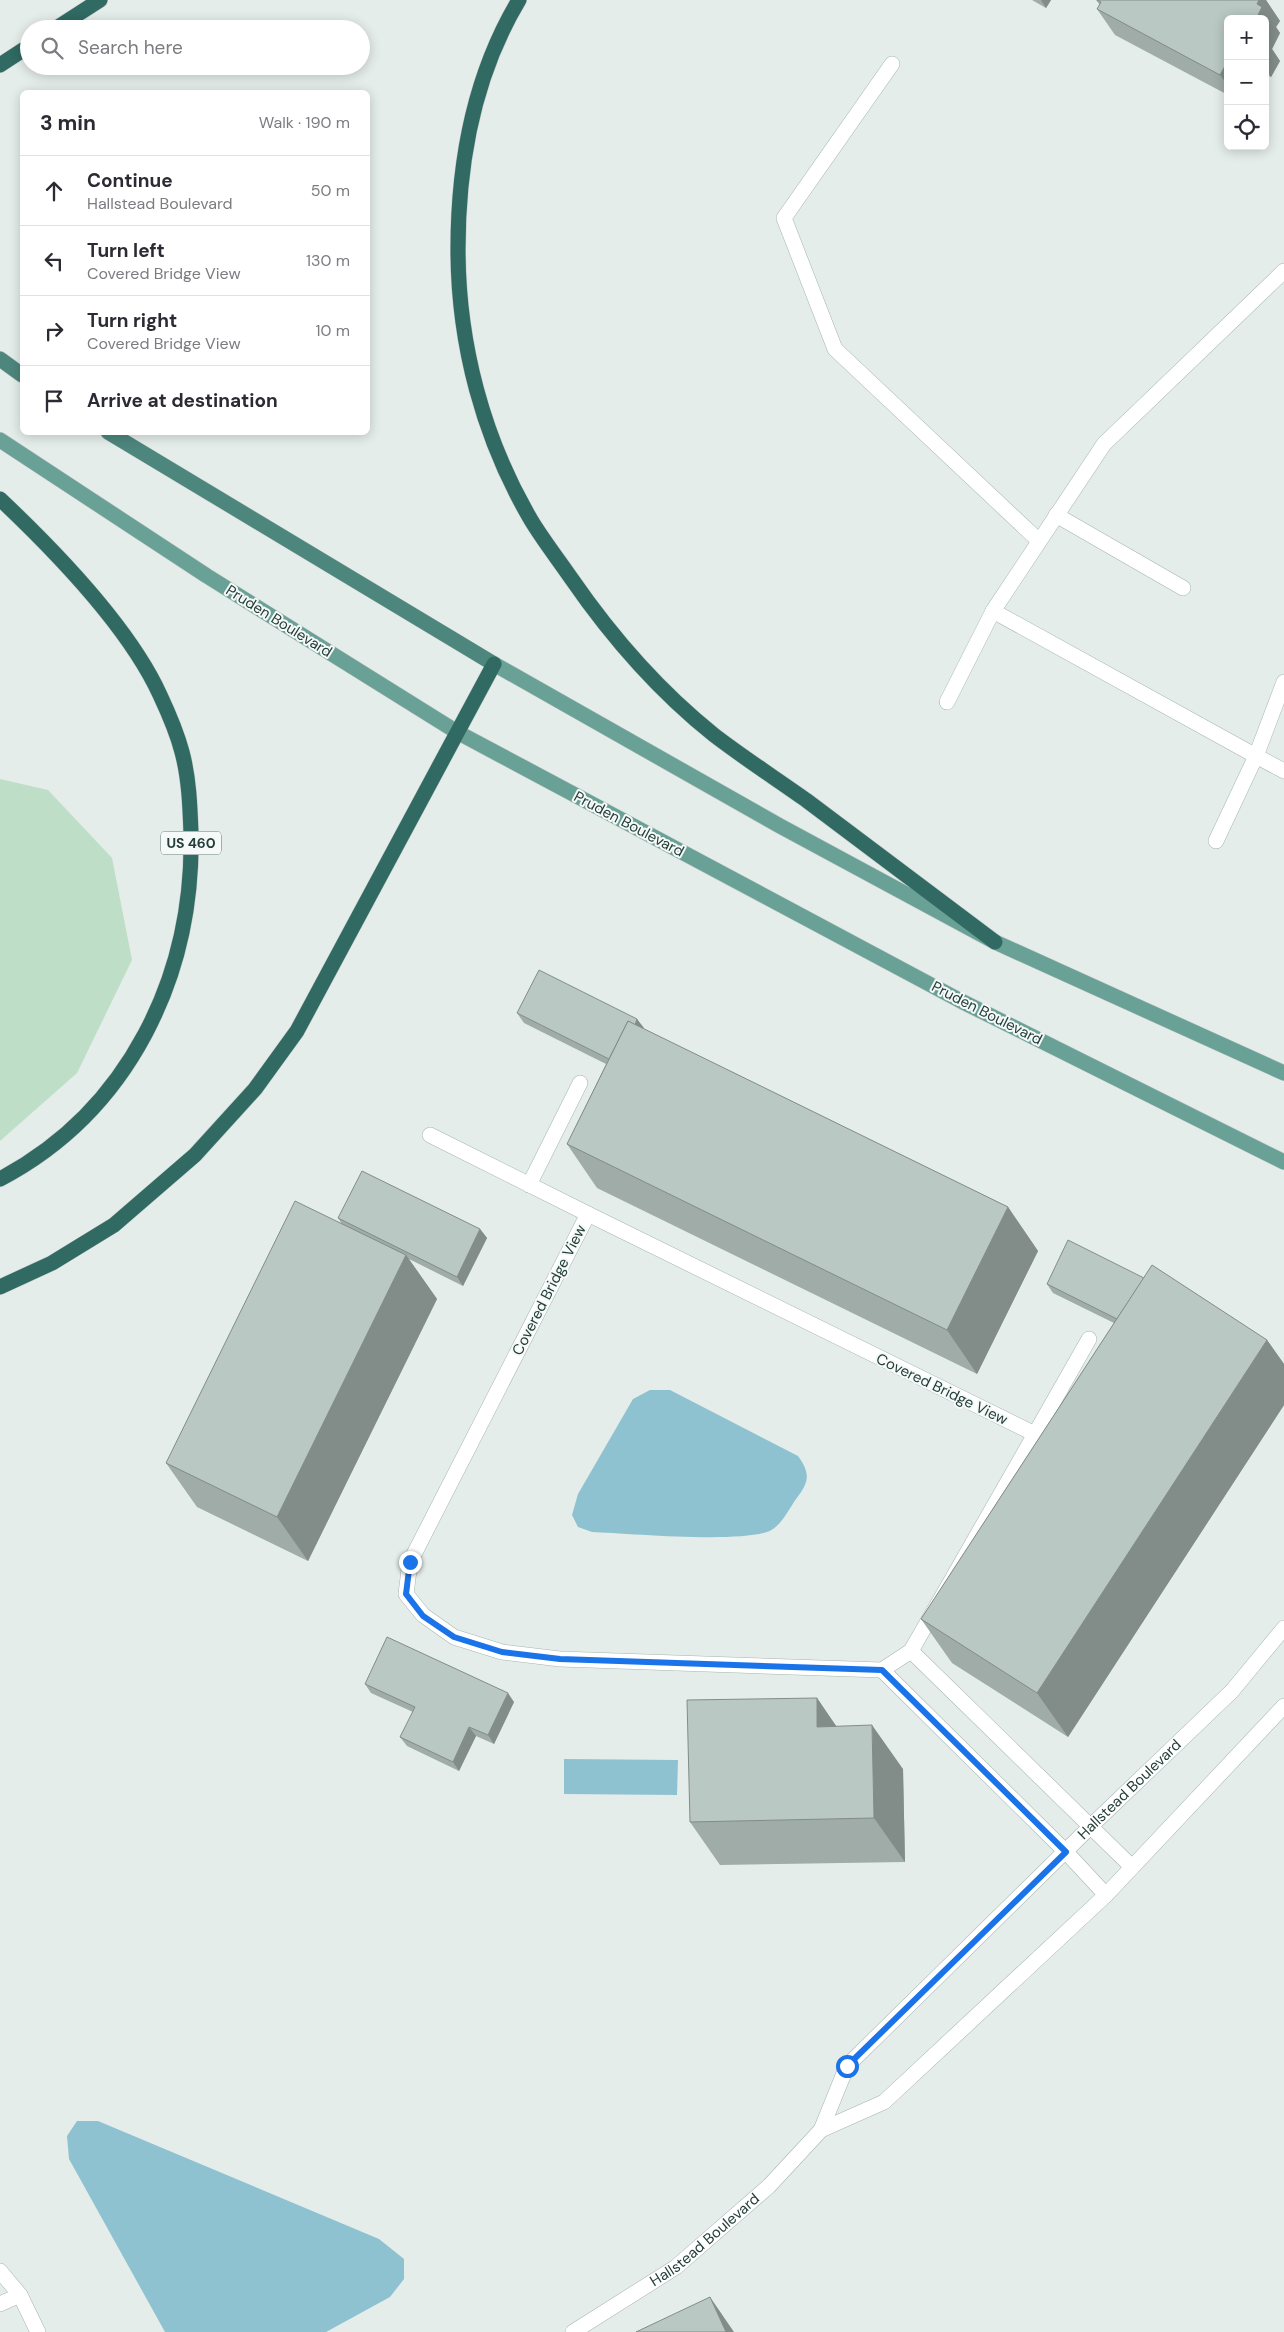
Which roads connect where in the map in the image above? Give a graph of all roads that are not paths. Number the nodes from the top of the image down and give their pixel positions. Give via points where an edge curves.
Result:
1 (100, 0) edge
2 (520, 0) edge
3 (69, 20) edge
4 (20, 52) edge
5 (0, 64) edge
6 (892, 64) dead end
7 (1284, 271) edge
8 (0, 360) edge
9 (20, 374) edge
10 (113, 435) edge
11 (0, 440) edge
12 (0, 499) edge
13 (1056, 515) junction
14 (1039, 541) junction
15 (1183, 588) dead end
16 (993, 611) junction
17 (494, 664) junction
18 (1284, 682) edge
19 (947, 702) dead end
20 (457, 732) junction
21 (1256, 756) junction
22 (1284, 771) edge
23 (1216, 841) dead end
24 (995, 942) junction
25 (1284, 1073) edge
26 (580, 1083) dead end
27 (430, 1135) dead end
28 (1284, 1162) edge
29 (0, 1180) edge
30 (529, 1185) junction
31 (588, 1214) junction
32 (0, 1287) edge
33 (1089, 1339) dead end
34 (1035, 1434) junction
35 (1284, 1628) edge
36 (910, 1651) junction
37 (882, 1670) junction
38 (1284, 1706) edge
39 (1091, 1826) junction
40 (1066, 1852) junction
41 (1132, 1867) junction
42 (1106, 1895) junction
43 (821, 2130) junction
44 (0, 2271) edge
45 (20, 2295) junction
46 (0, 2304) edge
47 (38, 2332) edge
48 (573, 2332) edge

1 - 3 highway
2 - 24 highway via 488,62 468,132 458,204 458,277 466,348 484,417 505,470 532,521 595,614 651,677 713,734
4 - 5 highway
6 - 14 street via 784,218 835,349
7 - 13 street via 1104,444
8 - 9 highway
10 - 17 highway
11 - 20 main road, Pruden Boulevard via 207,576
12 - 29 highway, US 460 via 27,524 128,640 159,693 182,751 190,803 192,869 183,934 170,982 152,1024 122,1074 76,1126 20,1169
13 - 14 street
13 - 15 street
14 - 16 street
16 - 19 street
16 - 21 street
17 - 20 highway
17 - 24 main road via 780,826
18 - 21 street
20 - 28 main road, Pruden Boulevard via 961,1001
20 - 32 highway via 297,1031 254,1089 195,1155 114,1225 52,1263
21 - 22 street
21 - 23 street
24 - 25 main road
26 - 30 street
27 - 30 street
30 - 31 street
31 - 34 street, Covered Bridge View
31 - 37 street, Covered Bridge View via 410,1562 406,1594 423,1616 454,1637 502,1652 560,1659
33 - 34 street
34 - 36 street
35 - 39 street, Hallstead Boulevard via 1232,1691
36 - 37 street
36 - 39 street
37 - 40 street
38 - 41 street, Hallstead Boulevard
39 - 40 street, Hallstead Boulevard
39 - 41 street
40 - 42 street
40 - 43 street, Hallstead Boulevard via 847,2066
41 - 42 street, Hallstead Boulevard
42 - 43 street, Hallstead Boulevard via 884,2102
43 - 48 street, Hallstead Boulevard via 770,2186 676,2267
44 - 45 street
45 - 46 street
45 - 47 street

